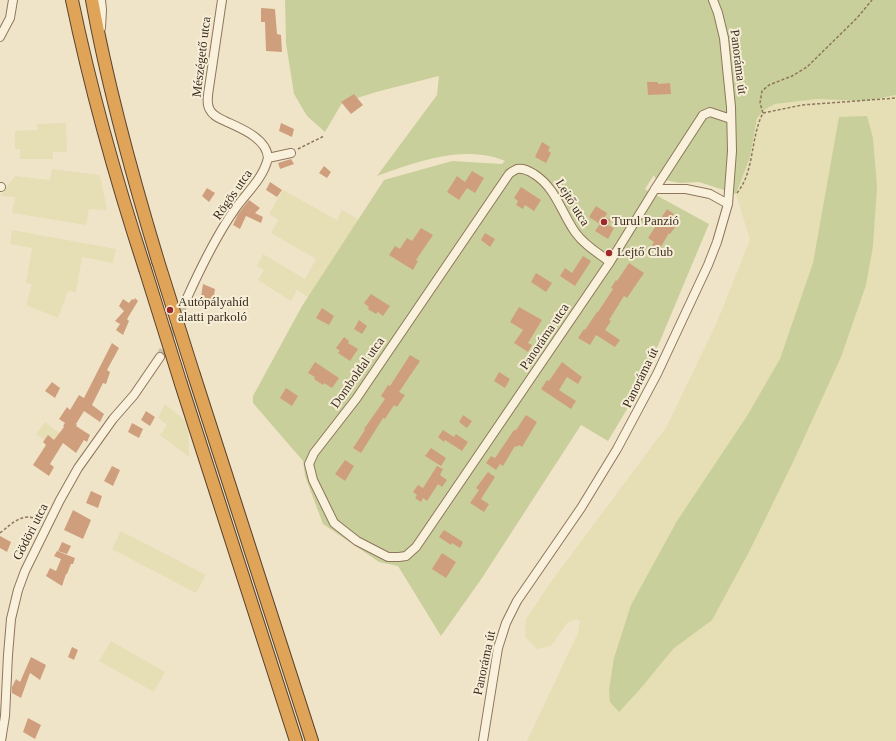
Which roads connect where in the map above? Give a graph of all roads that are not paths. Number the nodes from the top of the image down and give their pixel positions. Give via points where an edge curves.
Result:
1 (13, 0) edge
2 (66, 0) edge
3 (72, 0) edge
4 (92, 0) edge
5 (101, 0) edge
6 (222, 0) edge
7 (713, 0) edge
8 (0, 36) edge
9 (100, 43) junction
10 (85, 60) junction
11 (731, 119) junction
12 (291, 153) road end
13 (268, 158) junction
14 (509, 174) joint
15 (655, 189) junction
16 (728, 204) junction
17 (610, 262) junction
18 (187, 298) tunnel mouth
19 (160, 357) tunnel mouth
20 (406, 556) joint
21 (1, 741) edge
22 (296, 741) edge
23 (312, 741) edge
24 (483, 741) edge

1 - 8 street via 10,18
2 - 10 street via 74,34
3 - 10 highway
4 - 9 highway
5 - 9 street
6 - 13 street, Mészégető utca via 207,100 209,109 213,115 246,131 259,141 268,153
7 - 11 street, Panoráma út via 724,38
9 - 23 highway, bridge via 119,125 158,261
10 - 22 highway, bridge via 120,193
11 - 15 street, Panoráma utca via 710,112 703,115
11 - 16 street, Panoráma út via 732,151
12 - 13 street
13 - 18 street, Rögös utca via 253,188 235,209 207,256
14 - 17 street, Lejtő utca via 517,169 528,170 543,180 554,194 575,232
14 - 20 street, Domboldal utca via 356,399 314,453 309,464 313,480 334,522 358,541 388,557
15 - 16 street via 686,189 710,194
15 - 17 street, Panoráma utca
16 - 24 street, Panoráma út via 708,266 637,414 599,480 517,601 506,623 498,648
17 - 20 street, Panoráma utca via 416,548
19 - 21 street, Gödöri utca via 78,468 25,571 11,619

